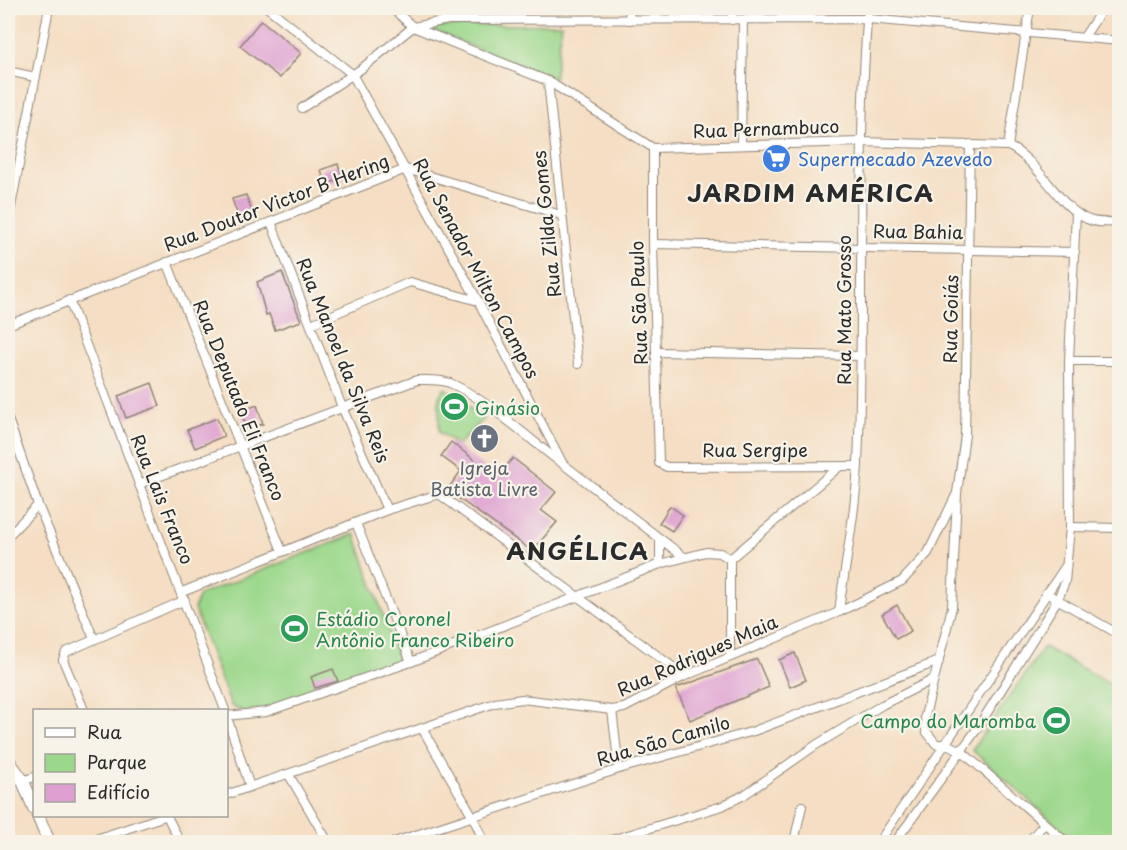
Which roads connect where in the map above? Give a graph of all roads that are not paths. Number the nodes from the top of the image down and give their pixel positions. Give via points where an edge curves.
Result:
1 (49, 8) edge
2 (268, 8) edge
3 (392, 8) edge
4 (630, 8) edge
5 (732, 8) edge
6 (868, 8) edge
7 (1030, 8) edge
8 (1103, 8) edge
9 (868, 19) junction
10 (629, 20) junction
11 (732, 20) junction
12 (743, 20) junction
13 (413, 27) junction
14 (1026, 32) junction
15 (1084, 37) junction
16 (1119, 41) edge
17 (8, 71) edge
18 (352, 74) junction
19 (34, 77) junction
20 (548, 81) junction
21 (302, 108) dead end
22 (860, 142) junction
23 (970, 144) junction
24 (741, 145) junction
25 (1008, 146) junction
26 (653, 148) junction
27 (406, 169) junction
28 (1076, 213) junction
29 (561, 215) junction
30 (8, 222) edge
31 (271, 222) junction
32 (1119, 222) edge
33 (653, 244) junction
34 (860, 246) junction
35 (967, 248) junction
36 (1075, 252) junction
37 (167, 262) junction
38 (69, 300) junction
39 (478, 301) junction
40 (311, 324) junction
41 (8, 325) edge
42 (656, 352) junction
43 (861, 356) junction
44 (1069, 361) junction
45 (1119, 361) edge
46 (578, 364) dead end
47 (342, 407) junction
48 (8, 419) edge
49 (11, 444) edge
50 (241, 445) junction
51 (657, 458) joint
52 (562, 464) junction
53 (839, 466) junction
54 (858, 466) junction
55 (139, 484) junction
56 (957, 493) junction
57 (38, 505) junction
58 (387, 510) junction
59 (356, 524) junction
60 (1070, 527) junction
61 (1119, 528) edge
62 (8, 536) edge
63 (660, 541) junction
64 (282, 551) junction
65 (684, 557) junction
66 (730, 559) junction
67 (660, 564) junction
68 (1066, 564) junction
69 (1046, 593) junction
70 (184, 596) junction
71 (575, 596) junction
72 (1058, 599) junction
73 (839, 612) junction
74 (1119, 635) edge
75 (94, 639) junction
76 (730, 657) junction
77 (939, 661) junction
78 (411, 662) junction
79 (685, 676) junction
80 (932, 680) junction
81 (83, 709) edge
82 (224, 709) edge
83 (612, 710) junction
84 (228, 714) edge
85 (228, 720) edge
86 (423, 730) junction
87 (946, 744) junction
88 (960, 750) junction
89 (8, 760) edge
90 (619, 769) junction
91 (289, 775) junction
92 (28, 779) edge
93 (250, 787) junction
94 (228, 794) edge
95 (33, 803) edge
96 (802, 806) dead end
97 (472, 815) junction
98 (38, 817) edge
99 (163, 817) edge
100 (167, 817) edge
101 (1044, 824) junction
102 (50, 843) edge
103 (87, 843) edge
104 (180, 843) edge
105 (328, 843) edge
106 (394, 843) edge
107 (484, 843) edge
108 (605, 843) edge
109 (794, 843) edge
110 (879, 843) edge
111 (895, 843) edge
112 (1028, 843) edge
113 (1066, 843) edge

1 - 19 street
2 - 18 street, Rua Senador Milton Campos
3 - 13 street
4 - 10 street
5 - 11 street
6 - 9 street, Rua Mato Grosso
7 - 14 street
8 - 15 street
9 - 12 street
9 - 14 street
9 - 22 street, Rua Mato Grosso
10 - 11 street
10 - 13 street via 432,22
11 - 12 street
12 - 24 street
13 - 18 street
13 - 20 street
14 - 15 street
14 - 25 street
15 - 16 street
17 - 19 street
18 - 21 street
18 - 27 street, Rua Senador Milton Campos
19 - 30 street
20 - 26 street
20 - 29 street, Rua Zilda Gomes
22 - 23 street, Rua Pernambuco
22 - 24 street, Rua Pernambuco
22 - 34 street, Rua Mato Grosso
23 - 25 street, Rua Pernambuco
23 - 35 street, Rua Goiás
24 - 26 street, Rua Pernambuco
25 - 28 street via 1027,159
26 - 33 street, Rua São Paulo
27 - 29 street, Rua Doutor Victor B Hering
27 - 31 street, Rua Doutor Victor B Hering
27 - 39 street, Rua Senador Milton Campos
28 - 32 street via 1098,222
28 - 36 street
29 - 46 street, Rua Zilda Gomes
31 - 37 street, Rua Doutor Victor B Hering
31 - 40 street, Rua Manoel da Silva Reis
33 - 34 street, Rua Bahia
33 - 42 street, Rua São Paulo
34 - 35 street, Rua Bahia
34 - 43 street, Rua Mato Grosso
35 - 36 street, Rua Bahia
35 - 56 street, Rua Goiás via 965,435
36 - 44 street
37 - 38 street, Rua Doutor Victor B Hering
37 - 50 street, Rua Deputado Eli Franco
38 - 41 street, Rua Doutor Victor B Hering
38 - 55 street, Rua Lais Franco
39 - 40 street via 410,282
39 - 52 street, Rua Senador Milton Campos
40 - 47 street, Rua Manoel da Silva Reis
42 - 43 street
42 - 51 street, Rua São Paulo
43 - 54 street, Rua Mato Grosso
44 - 45 street
44 - 60 street
47 - 50 street
47 - 52 street via 417,380 449,382
47 - 58 street, Rua Manoel da Silva Reis
48 - 49 street
49 - 57 street
50 - 55 street
50 - 64 street, Rua Deputado Eli Franco
51 - 53 street, Rua Sergipe via 667,466
52 - 63 street, Rua Senador Milton Campos
53 - 54 street, Rua Sergipe
53 - 66 street
54 - 73 street, Rua Mato Grosso
55 - 70 street, Rua Lais Franco
56 - 73 street, Rua Rodrigues Maia via 916,569 902,581
56 - 77 street via 952,607
57 - 62 street
57 - 75 street
58 - 59 street
58 - 71 street via 439,494
59 - 64 street
59 - 78 street
60 - 61 street
60 - 68 street
63 - 65 street, Rua Senador Milton Campos
63 - 67 street
64 - 70 street
65 - 66 street via 706,552
65 - 67 street
66 - 76 street
67 - 71 street
68 - 69 street
68 - 72 street via 1065,582
69 - 72 street
69 - 87 street
70 - 75 street
70 - 82 street, Rua Lais Franco
71 - 78 street
71 - 79 street
72 - 74 street
72 - 88 street
73 - 76 street, Rua Rodrigues Maia
75 - 81 street via 66,652 63,660
76 - 79 street, Rua Rodrigues Maia
77 - 80 street
77 - 90 street, Rua São Camilo via 754,731
78 - 84 street via 266,712
79 - 83 street, Rua Rodrigues Maia via 624,708
80 - 87 street via 926,731 936,744
80 - 108 street via 882,705 722,806
83 - 86 street, Rua Rodrigues Maia via 510,700
83 - 90 street
85 - 93 street, Rua Lais Franco
86 - 91 street, Rua Rodrigues Maia
86 - 97 street
87 - 88 street
87 - 110 street
88 - 101 street
88 - 111 street
89 - 92 street
90 - 97 street, Rua São Camilo
91 - 93 street, Rua Rodrigues Maia
91 - 105 street
92 - 95 street
93 - 94 street, Rua Rodrigues Maia
96 - 109 street
97 - 106 street, Rua São Camilo
97 - 107 street
98 - 102 street
99 - 103 street
100 - 104 street
101 - 112 street
101 - 113 street

